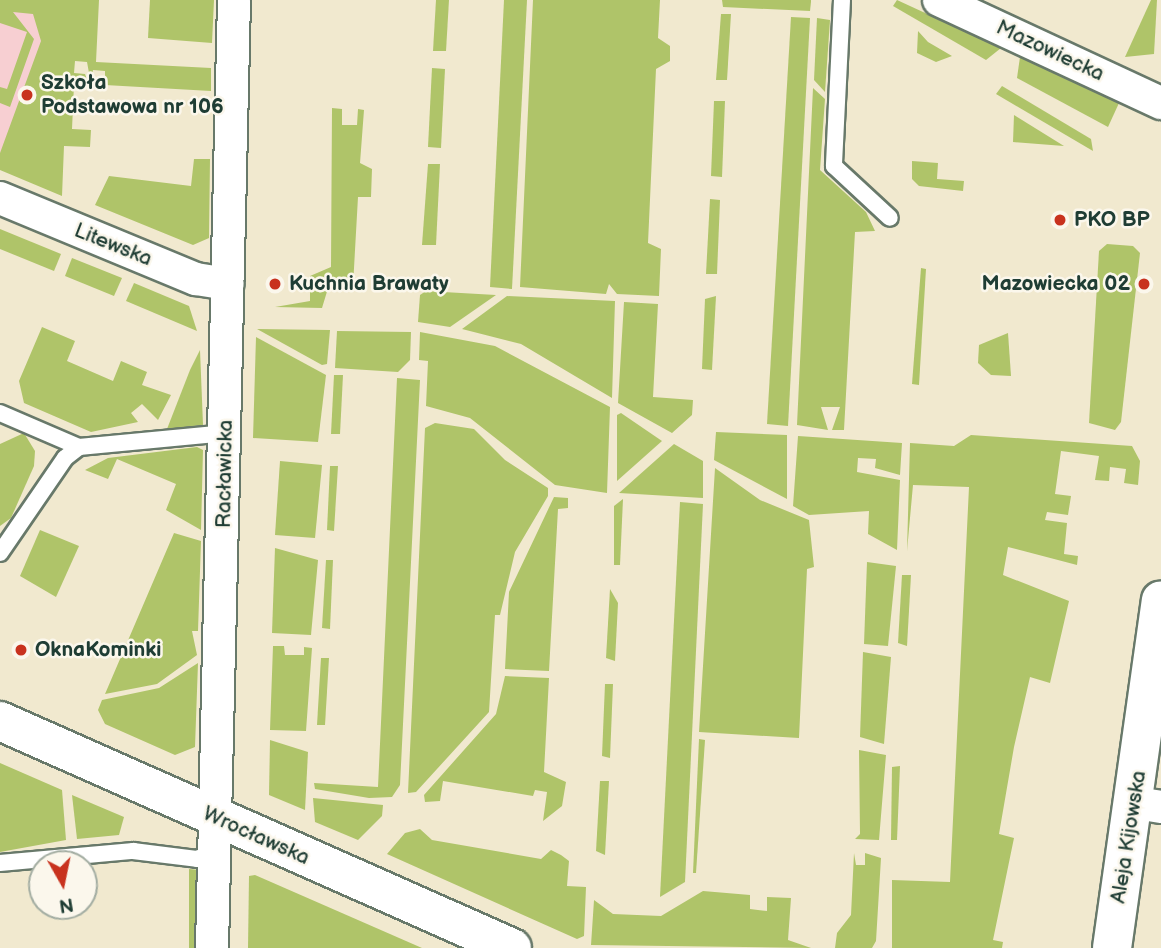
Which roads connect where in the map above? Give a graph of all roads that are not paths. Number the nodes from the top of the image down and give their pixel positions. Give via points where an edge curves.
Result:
1 (234, 0) edge
2 (842, 0) edge
3 (939, 0) edge
4 (1161, 103) edge
5 (0, 198) edge
6 (890, 218) dead end
7 (228, 284) junction
8 (0, 413) edge
9 (226, 433) junction
10 (79, 447) junction
11 (0, 553) edge
12 (1161, 600) edge
13 (0, 722) edge
14 (1149, 805) edge
15 (214, 835) junction
16 (0, 863) edge
17 (212, 948) edge
18 (512, 948) edge
19 (1112, 948) edge

1 - 7 street, Racławicka
2 - 6 lane via 834,166
3 - 4 street, Mazowiecka
5 - 7 street, Litewska via 196,279
7 - 9 street, Racławicka
8 - 10 lane
9 - 10 lane
9 - 15 street, Racławicka
10 - 11 lane via 60,465
12 - 14 street, Aleja Kijowska
13 - 15 street, Wrocławska
14 - 19 street, Aleja Kijowska
15 - 16 lane via 197,859 133,851
15 - 17 street, Racławicka
15 - 18 street, Wrocławska

